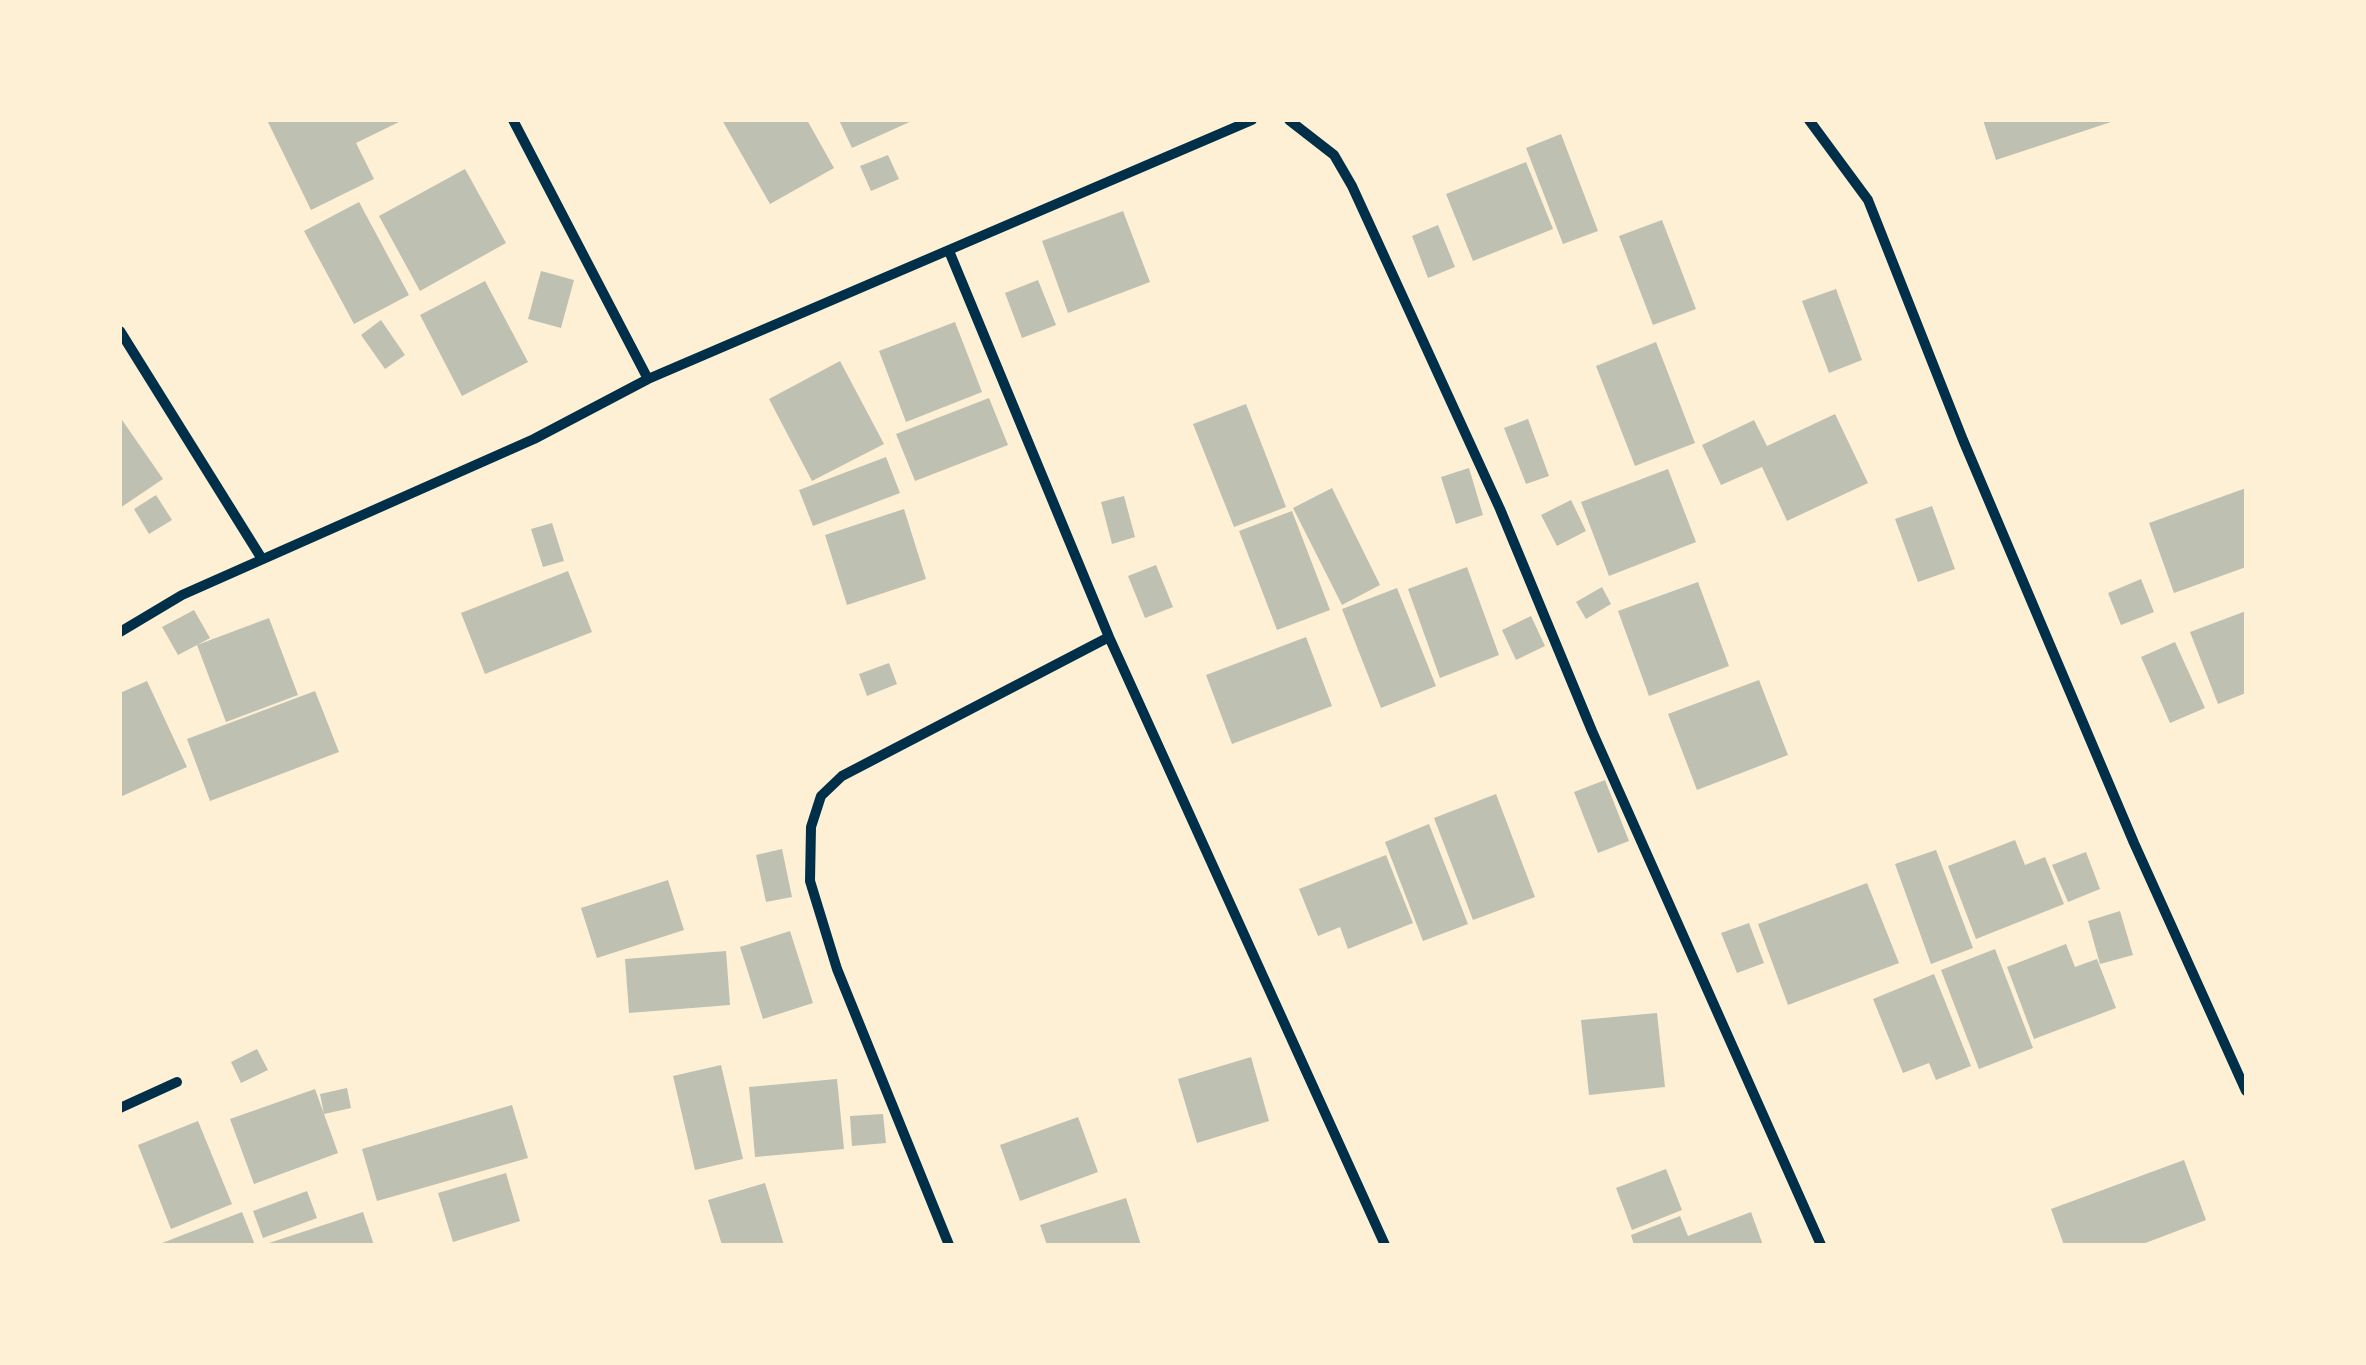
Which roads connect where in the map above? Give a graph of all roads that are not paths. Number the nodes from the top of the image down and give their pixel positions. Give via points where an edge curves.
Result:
1 (512, 120) edge
2 (1252, 120) edge
3 (1289, 120) edge
4 (1809, 120) edge
5 (949, 251) junction
6 (120, 332) edge
7 (648, 380) junction
8 (262, 559) junction
9 (120, 632) edge
10 (1108, 637) junction
11 (178, 1082) dead end
12 (2246, 1090) edge
13 (120, 1108) edge
14 (949, 1245) edge
15 (1385, 1245) edge
16 (1821, 1245) edge

1 - 7 street
2 - 5 street
3 - 16 street via 1334,155 1352,186
4 - 12 street via 1868,200 2080,715
5 - 7 street
5 - 10 street
6 - 8 street
7 - 8 street via 534,440
8 - 9 street via 144,614
10 - 14 street via 842,776 821,796 811,827 810,880 837,968
10 - 15 street
11 - 13 street

